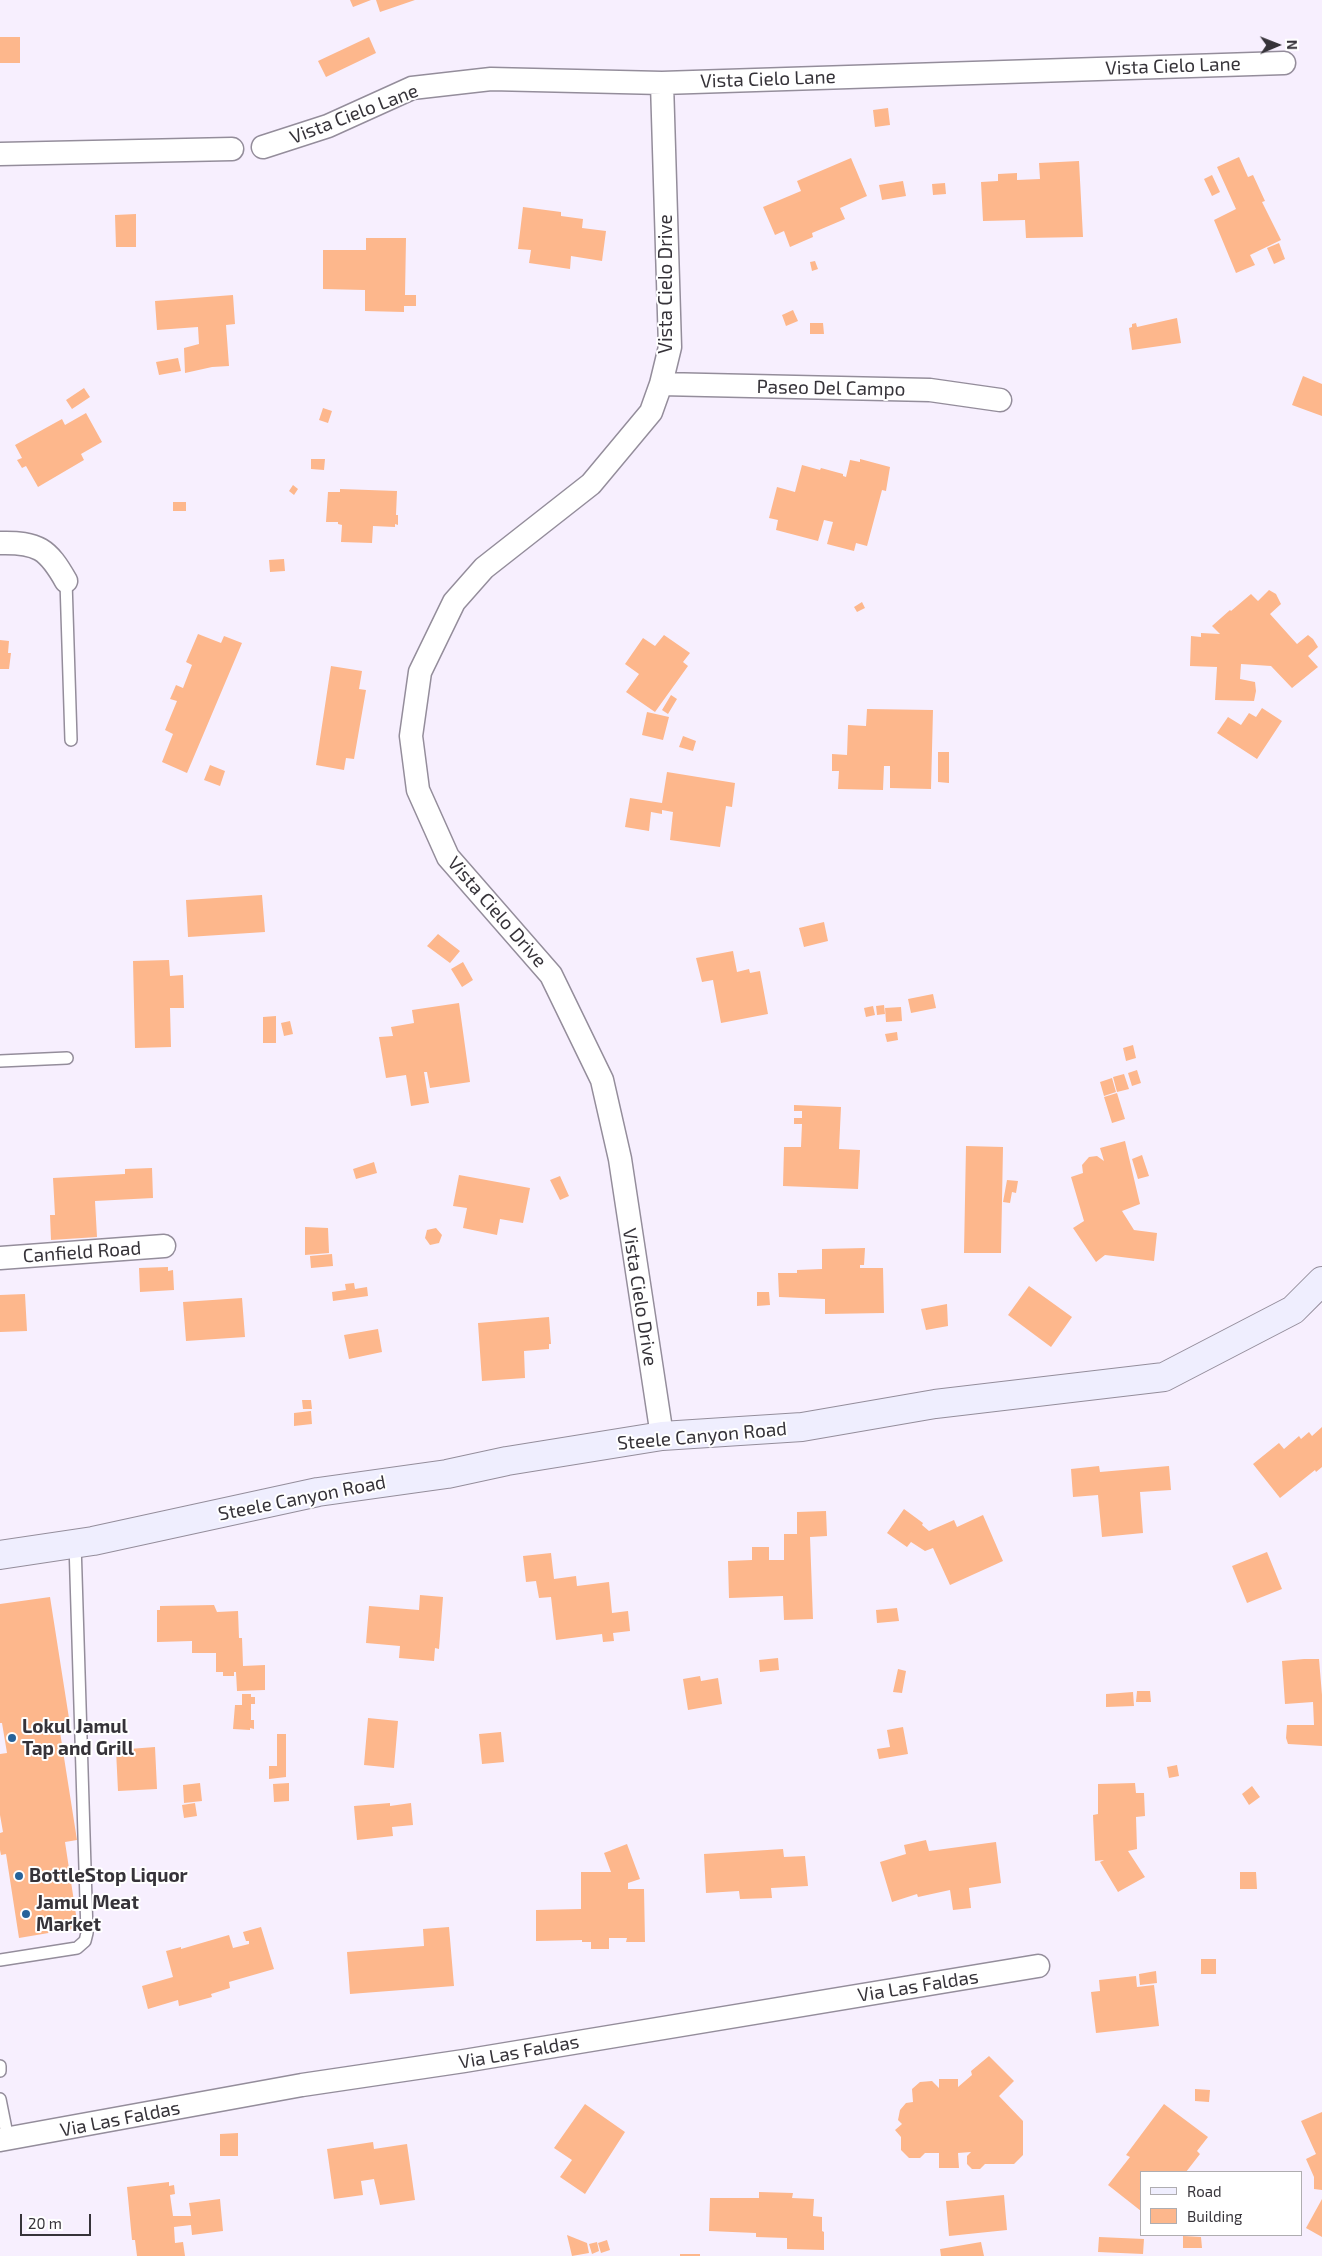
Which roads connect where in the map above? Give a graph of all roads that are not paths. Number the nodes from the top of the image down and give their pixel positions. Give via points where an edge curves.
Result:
1 (1284, 63) dead end
2 (662, 83) junction
3 (264, 147) dead end
4 (232, 149) dead end
5 (0, 154) edge
6 (661, 384) junction
7 (1000, 400) dead end
8 (0, 543) edge
9 (66, 581) joint
10 (71, 740) dead end
11 (67, 1058) dead end
12 (0, 1061) edge
13 (164, 1246) dead end
14 (0, 1258) edge
15 (1322, 1281) edge
16 (662, 1436) junction
17 (75, 1543) junction
18 (0, 1554) edge
19 (0, 1960) edge
20 (1038, 1966) dead end
21 (0, 2066) edge
22 (0, 2072) edge
23 (0, 2099) edge
24 (4, 2140) edge

1 - 2 street, Vista Cielo Lane
2 - 3 street, Vista Cielo Lane via 491,79 412,88 328,126
2 - 6 street, Vista Cielo Drive via 670,347
4 - 5 street
6 - 7 street, Paseo Del Campo via 930,390
6 - 16 street, Vista Cielo Drive via 651,412 591,484 484,568 454,602 420,672 411,736 418,790 448,857 551,975 602,1080 620,1159
8 - 9 street via 39,548 54,558
9 - 10 lane
11 - 12 lane
13 - 14 street, Canfield Road
15 - 16 street, Steele Canyon Road via 1293,1310 1164,1377 934,1404 802,1427
16 - 17 street, Steele Canyon Road via 447,1474 318,1492
17 - 18 street, Steele Canyon Road
17 - 19 lane via 87,1933 85,1942 77,1948
20 - 24 street, Via Las Faldas via 302,2085
21 - 22 lane
23 - 24 lane

